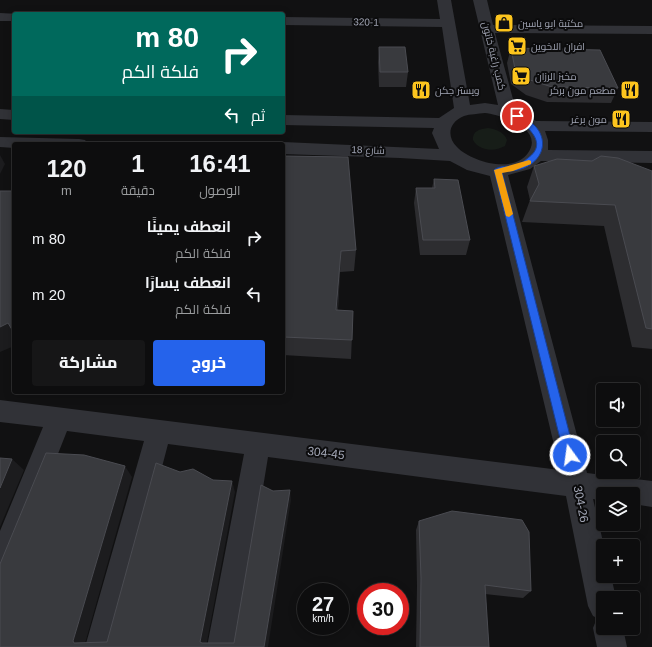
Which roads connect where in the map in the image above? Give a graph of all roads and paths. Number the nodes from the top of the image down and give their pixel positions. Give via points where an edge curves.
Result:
1 (444, 0) edge
2 (480, 0) edge
3 (0, 17) edge
4 (12, 17) edge
5 (285, 21) edge
6 (448, 23) junction
7 (487, 29) junction
8 (652, 30) edge
9 (463, 111) junction
10 (508, 112) junction
11 (0, 114) edge
12 (12, 115) edge
13 (285, 120) edge
14 (444, 123) junction
15 (531, 126) junction
16 (652, 127) edge
17 (0, 142) edge
18 (12, 142) edge
19 (285, 148) edge
20 (537, 155) junction
21 (452, 156) junction
22 (652, 157) edge
23 (498, 170) junction
24 (0, 411) edge
25 (59, 419) junction
26 (159, 431) junction
27 (258, 444) junction
28 (577, 485) junction
29 (652, 494) edge
30 (0, 565) edge
31 (600, 591) edge
32 (609, 635) edge
33 (100, 647) edge
34 (222, 647) edge
35 (612, 647) edge

1 - 6 street
2 - 7 street, كمب راغبة خاتون
3 - 4 street
5 - 6 street, 320-1
6 - 9 street
7 - 8 street
7 - 10 street, كمب راغبة خاتون
9 - 10 street via 485,108
9 - 14 street
10 - 15 street
11 - 12 street
13 - 14 street
14 - 21 street via 440,131 441,139
15 - 16 street
15 - 20 street via 540,140
17 - 18 street
19 - 21 street, شارع 18
20 - 22 street
20 - 23 street via 521,166
21 - 23 street via 473,166
23 - 28 street, 304-26
24 - 25 street, 304-45
25 - 26 street, 304-45
25 - 30 street
26 - 27 street, 304-45
26 - 33 street
27 - 28 street, 304-45
27 - 34 street
28 - 29 street, 304-45
28 - 31 street, 304-26
32 - 35 street

